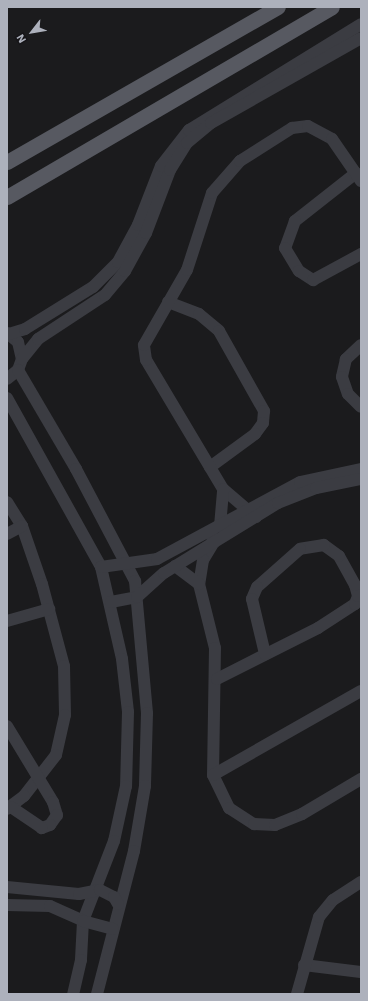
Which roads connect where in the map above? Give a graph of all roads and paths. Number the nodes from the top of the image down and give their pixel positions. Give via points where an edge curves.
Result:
1 (278, 7) edge
2 (332, 7) edge
3 (361, 24) edge
4 (361, 38) edge
5 (7, 162) edge
6 (358, 177) edge
7 (7, 197) edge
8 (361, 254) edge
9 (168, 302) junction
10 (8, 333) edge
11 (361, 345) edge
12 (20, 364) junction
13 (7, 379) edge
14 (7, 398) edge
15 (361, 407) edge
16 (210, 467) junction
17 (361, 469) edge
18 (361, 479) edge
19 (223, 489) junction
20 (7, 502) edge
21 (252, 513) junction
22 (22, 526) junction
23 (215, 533) junction
24 (7, 534) edge
25 (157, 559) junction
26 (128, 565) junction
27 (175, 566) junction
28 (101, 567) junction
29 (164, 573) junction
30 (199, 584) junction
31 (137, 597) junction
32 (111, 602) junction
33 (49, 609) junction
34 (7, 621) edge
35 (265, 654) junction
36 (216, 679) junction
37 (361, 690) edge
38 (7, 726) edge
39 (213, 775) junction
40 (38, 779) junction
41 (361, 779) edge
42 (9, 808) edge
43 (361, 882) edge
44 (7, 887) edge
45 (92, 891) junction
46 (118, 904) junction
47 (7, 905) edge
48 (83, 922) junction
49 (113, 929) junction
50 (304, 965) junction
51 (361, 972) edge
52 (73, 994) edge
53 (96, 994) edge
54 (297, 994) edge

1 - 5 main road
2 - 7 main road
3 - 10 street via 189,130 161,166 131,242 114,267 81,295 25,329
4 - 12 street via 212,123 187,143 170,170 146,233 125,271 105,295 38,339
6 - 8 street via 295,221 285,248 299,271 313,280
6 - 9 street via 332,139 308,126 292,128 240,161 212,193 186,270
9 - 16 street via 147,335 146,360
9 - 16 street via 199,314 219,331 264,411 264,423 254,434
10 - 12 street via 18,342
11 - 15 street via 346,359 342,377 348,394
12 - 13 street
12 - 26 street
14 - 28 street
16 - 19 street
17 - 21 street via 300,482
18 - 21 street via 302,493
19 - 21 street
19 - 23 street
20 - 22 street
21 - 23 street
21 - 23 street
22 - 24 street
22 - 33 street
23 - 25 street
23 - 27 street
23 - 30 street via 203,560
25 - 26 street
25 - 29 street
26 - 28 street
26 - 31 street
27 - 29 street
27 - 30 street
28 - 32 street
29 - 31 street
30 - 36 street via 209,613
31 - 32 street
31 - 46 street via 136,625 147,713 146,764 134,851
32 - 45 street via 128,712 126,786 114,841
33 - 34 street
33 - 40 street via 64,666 65,715 56,755
35 - 35 street via 318,628 358,600 355,585 338,556 324,545 300,549 257,587 252,599
35 - 36 street
36 - 39 street
37 - 39 street
38 - 40 street
39 - 41 street via 229,808 254,824 291,820
40 - 42 street
40 - 42 street via 56,809 54,822 46,827 37,827
43 - 50 street via 324,909
44 - 45 street via 79,894
45 - 46 street via 108,892
45 - 48 street
46 - 49 street
47 - 48 street via 50,906
48 - 49 street
48 - 52 street via 81,960
49 - 53 street
50 - 51 street
50 - 54 street

